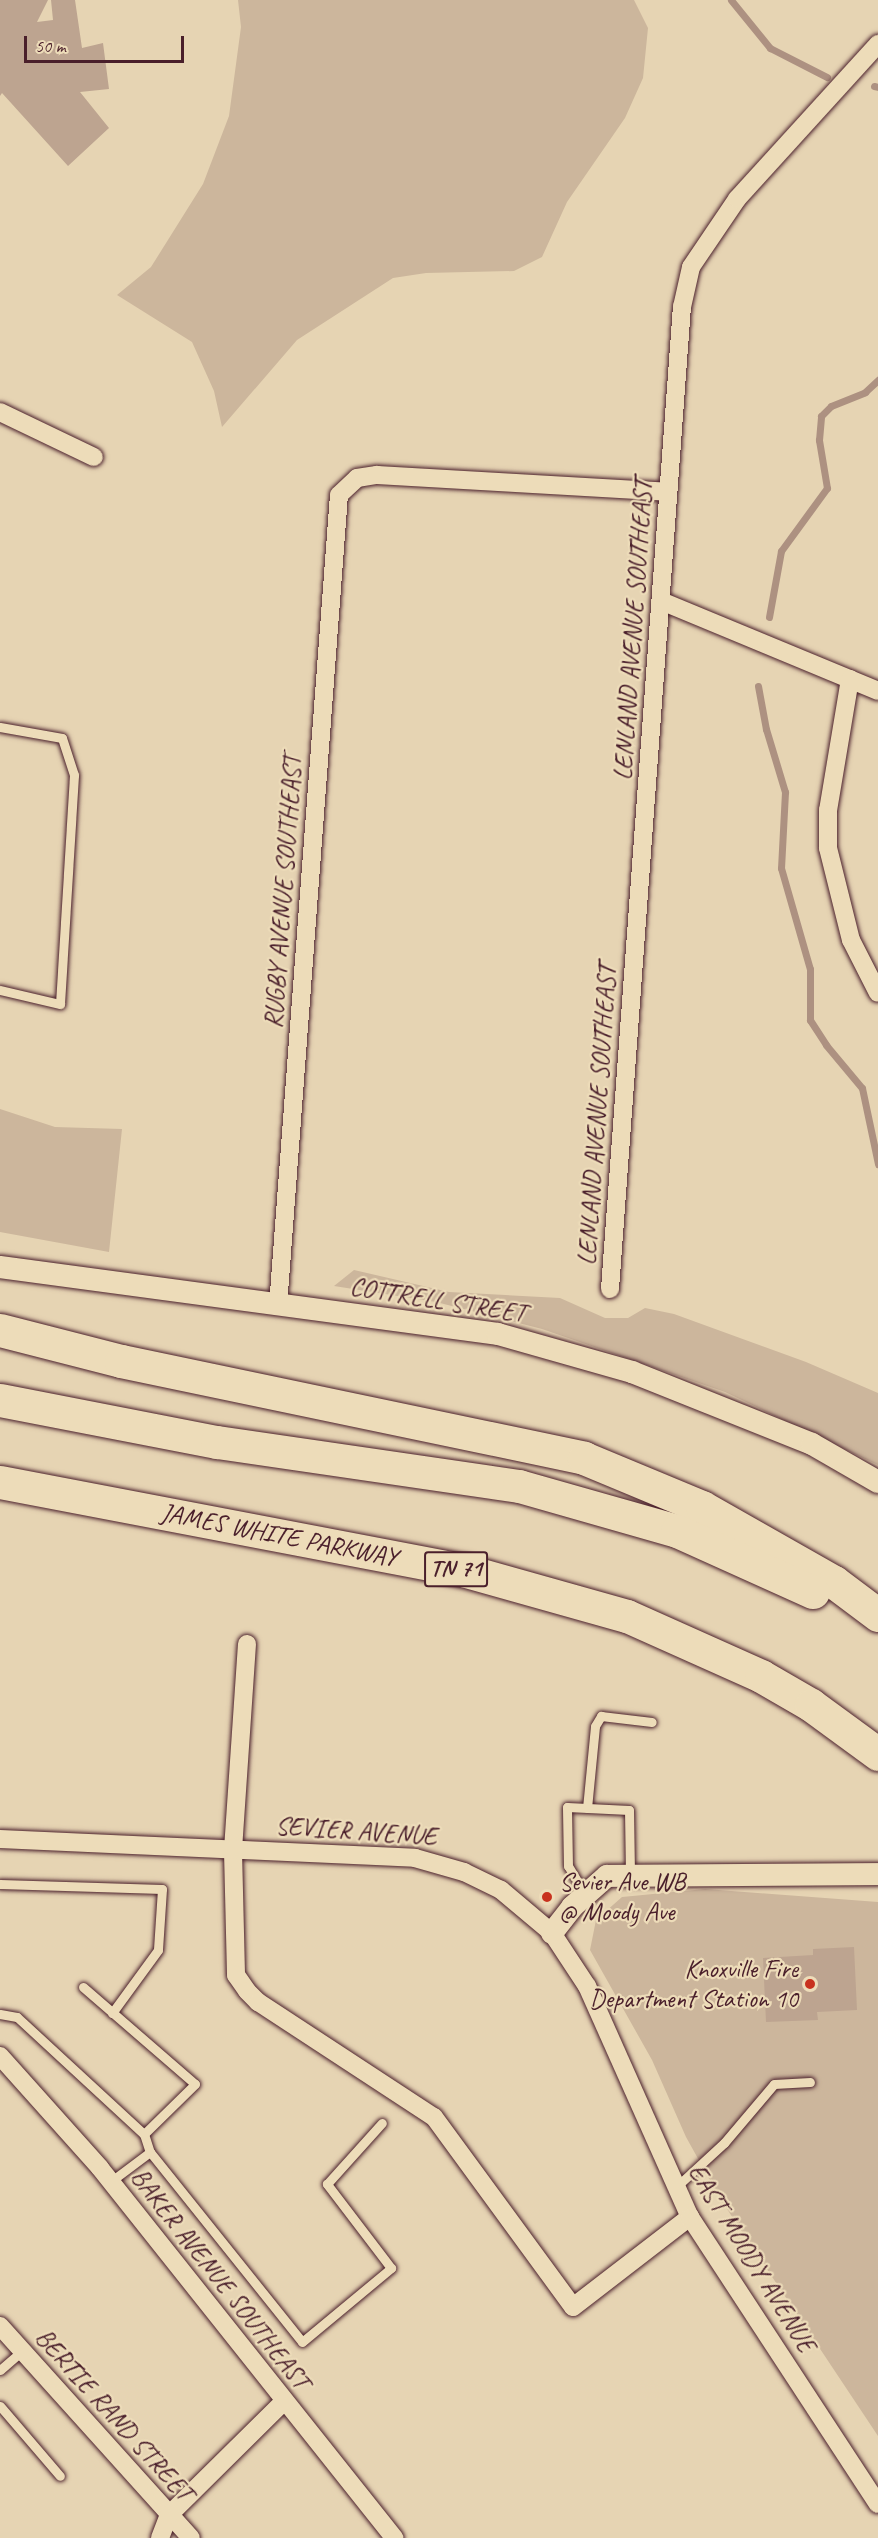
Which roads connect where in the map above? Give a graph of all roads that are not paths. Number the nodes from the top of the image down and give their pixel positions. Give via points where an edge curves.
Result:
1 (878, 44) edge
2 (0, 412) edge
3 (94, 458) dead end
4 (668, 492) junction
5 (661, 602) junction
6 (850, 679) junction
7 (878, 691) edge
8 (0, 727) edge
9 (0, 990) edge
10 (878, 993) edge
11 (0, 1267) edge
12 (610, 1289) dead end
13 (278, 1306) junction
14 (0, 1330) edge
15 (0, 1400) edge
16 (0, 1482) edge
17 (878, 1482) edge
18 (878, 1616) edge
19 (878, 1627) edge
20 (247, 1644) dead end
21 (652, 1722) dead end
22 (878, 1754) edge
23 (587, 1808) junction
24 (0, 1839) edge
25 (233, 1851) junction
26 (878, 1874) edge
27 (630, 1876) junction
28 (0, 1884) edge
29 (586, 1895) junction
30 (552, 1933) junction
31 (82, 1987) dead end
32 (112, 2013) junction
33 (0, 2014) edge
34 (0, 2056) edge
35 (810, 2082) dead end
36 (382, 2123) dead end
37 (144, 2134) junction
38 (150, 2152) junction
39 (110, 2182) junction
40 (675, 2188) junction
41 (690, 2217) junction
42 (0, 2326) edge
43 (23, 2350) junction
44 (0, 2370) edge
45 (284, 2401) junction
46 (0, 2406) edge
47 (60, 2476) dead end
48 (878, 2504) edge
49 (169, 2515) junction
50 (160, 2538) edge
51 (190, 2538) edge
52 (394, 2538) edge

1 - 4 street, LENLAND AVENUE SOUTHEAST via 736,199 691,267 682,307
2 - 3 street
4 - 5 street, LENLAND AVENUE SOUTHEAST
4 - 13 street, RUGBY AVENUE SOUTHEAST via 377,475 357,478 339,495
5 - 6 street
5 - 12 street, LENLAND AVENUE SOUTHEAST
6 - 7 street
6 - 10 street via 828,810 828,848 851,940
8 - 9 lane via 63,738 74,775 60,1004
11 - 13 street, COTTRELL STREET
13 - 17 street, COTTRELL STREET via 498,1334 632,1372 812,1444
14 - 18 highway via 121,1361 584,1458 702,1507 834,1582
15 - 19 highway via 217,1442 519,1486 677,1531 845,1606
16 - 22 highway, JAMES WHITE PARKWAY / TN 71 via 464,1570 627,1616 761,1676 811,1705
20 - 25 street
21 - 23 lane via 602,1716 595,1726
23 - 27 lane via 629,1810
23 - 29 lane via 567,1807 568,1866
24 - 25 street, SEVIER AVENUE
25 - 30 street, SEVIER AVENUE via 415,1858 444,1865 501,1890
25 - 41 street via 236,1974 247,1990 258,2002 434,2117 573,2307
26 - 27 street
27 - 29 street via 607,1876
28 - 32 lane via 162,1889 158,1950
29 - 30 street
30 - 40 street, EAST MOODY AVENUE via 587,1986
31 - 32 lane
32 - 37 lane via 195,2084
33 - 37 lane via 17,2017
34 - 39 street, BAKER AVENUE SOUTHEAST
35 - 40 lane via 774,2084 724,2144
36 - 38 lane via 327,2184 391,2268 302,2342
37 - 38 lane
38 - 39 lane
39 - 45 street, BAKER AVENUE SOUTHEAST
40 - 41 street, EAST MOODY AVENUE
41 - 48 street, EAST MOODY AVENUE
42 - 43 street, BERTIE RAND STREET
43 - 44 lane
43 - 49 street, BERTIE RAND STREET
45 - 49 street
45 - 52 street, BAKER AVENUE SOUTHEAST
46 - 47 lane
49 - 50 street
49 - 51 street, BERTIE RAND STREET

